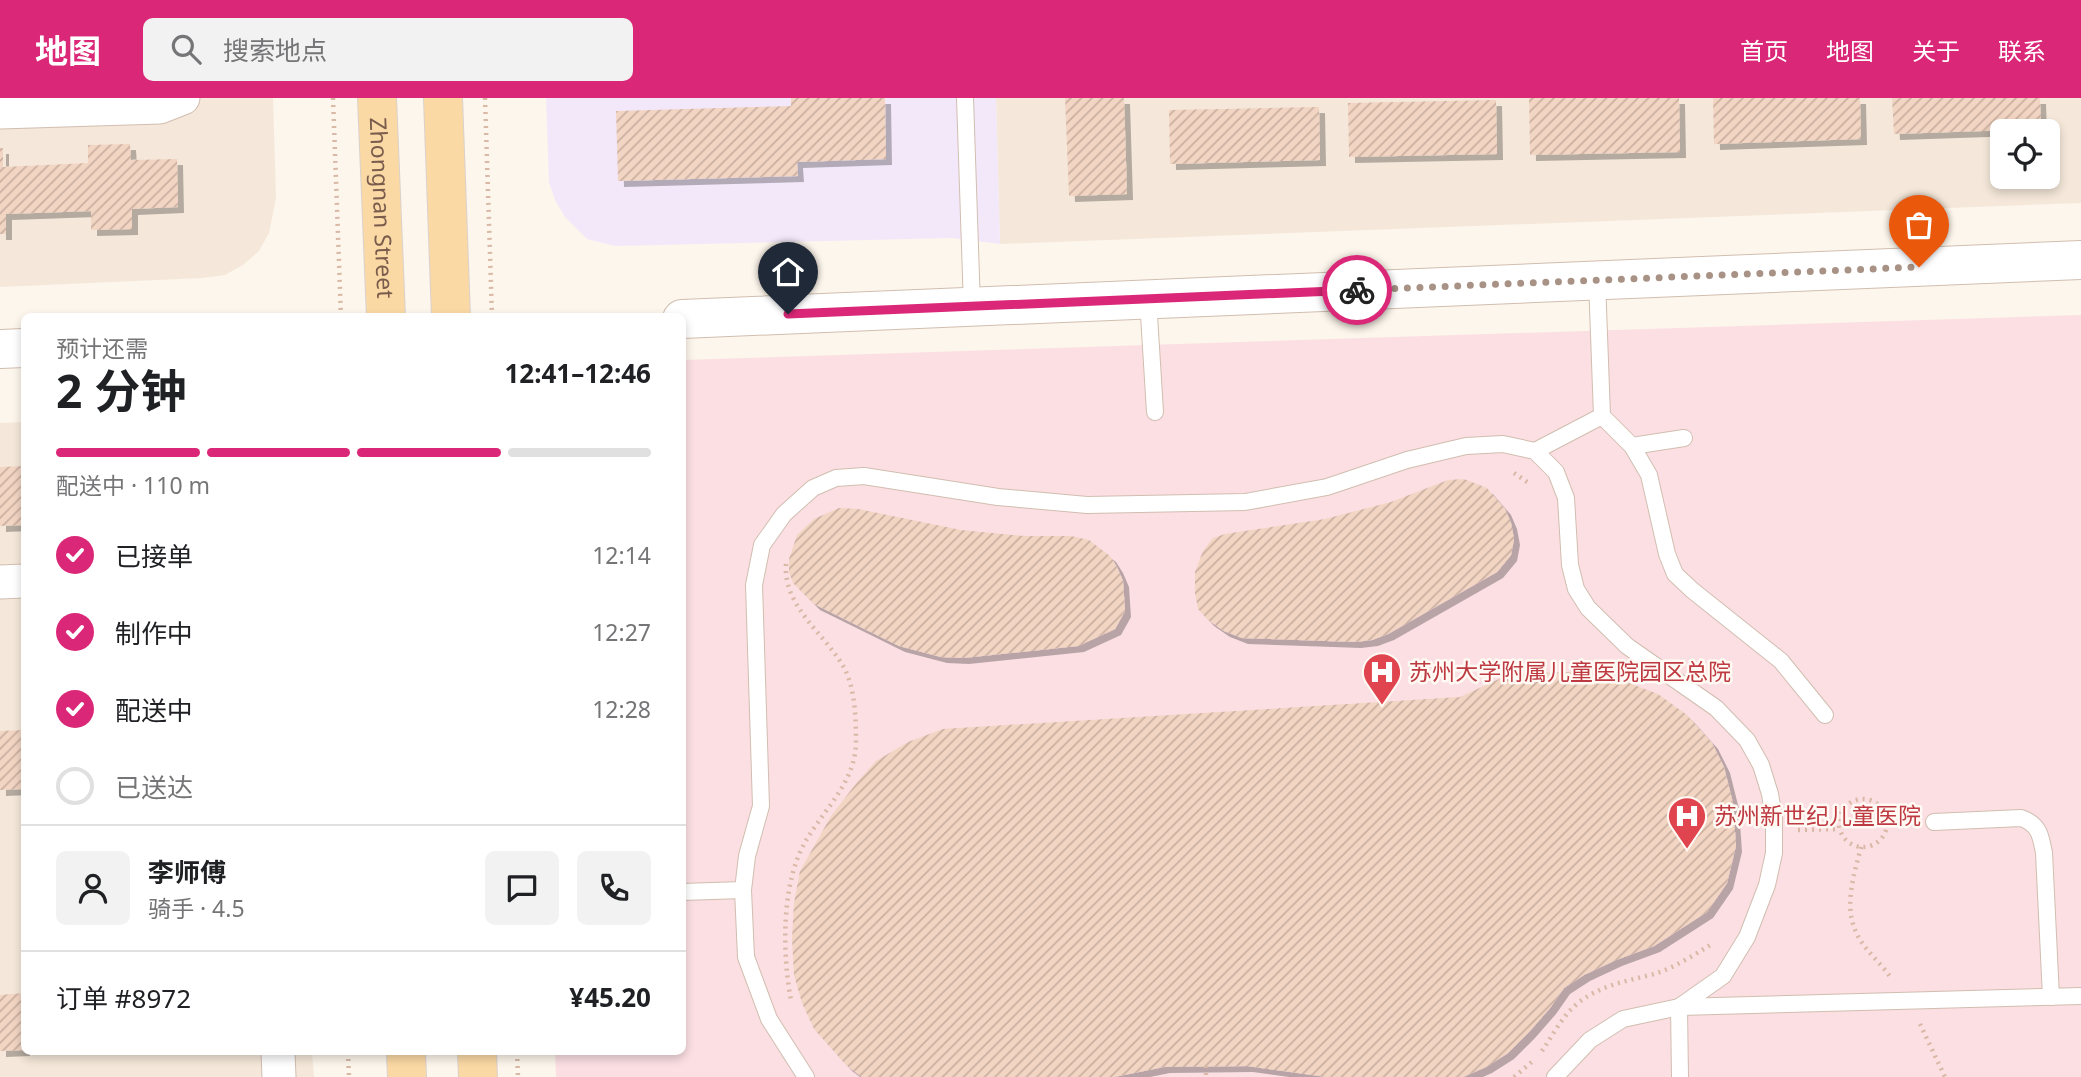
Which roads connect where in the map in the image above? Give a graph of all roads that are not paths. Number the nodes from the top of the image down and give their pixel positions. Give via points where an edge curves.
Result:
1 (183, 98) edge
2 (377, 98) edge
3 (443, 98) edge
4 (965, 98) edge
5 (0, 112) edge
6 (2081, 260) edge
7 (1597, 280) junction
8 (1148, 299) junction
9 (972, 307) junction
10 (386, 313) edge
11 (451, 313) edge
12 (686, 319) edge
13 (21, 348) edge
14 (0, 349) edge
15 (1154, 412) dead end
16 (1602, 416) junction
17 (1684, 438) dead end
18 (1632, 446) junction
19 (1535, 451) junction
20 (21, 581) edge
21 (0, 582) edge
22 (1825, 715) dead end
23 (1934, 822) dead end
24 (743, 891) junction
25 (686, 892) edge
26 (2081, 996) edge
27 (2051, 997) junction
28 (1679, 1007) junction
29 (278, 1055) edge
30 (406, 1055) edge
31 (477, 1055) edge
32 (279, 1077) edge
33 (407, 1077) edge
34 (478, 1077) edge
35 (806, 1077) edge
36 (1555, 1077) edge
37 (1680, 1077) edge

1 - 5 street via 160,107
2 - 10 main road, Zhongnan Street
3 - 11 main road
4 - 9 lane
6 - 7 street
7 - 8 street
7 - 16 lane
8 - 9 street
8 - 15 lane
9 - 12 street
13 - 14 street
16 - 18 lane
16 - 19 lane
17 - 18 lane
18 - 22 lane via 1649,475 1675,574 1781,661
19 - 24 lane via 1503,444 1466,446 1327,487 1245,502 1087,505 998,497 864,475 836,478 813,488 783,514 762,545 754,585 761,806
19 - 28 lane via 1556,472 1566,498 1570,565 1576,589 1588,608 1627,646 1716,708 1747,740 1770,794 1774,853 1747,937 1723,976
20 - 21 street
23 - 27 lane via 2021,818 2040,832
24 - 25 lane
24 - 35 lane via 746,957 769,1019
26 - 27 lane
27 - 28 lane
28 - 36 lane via 1623,1019 1590,1040
28 - 37 lane
29 - 32 street
30 - 33 main road
31 - 34 main road

